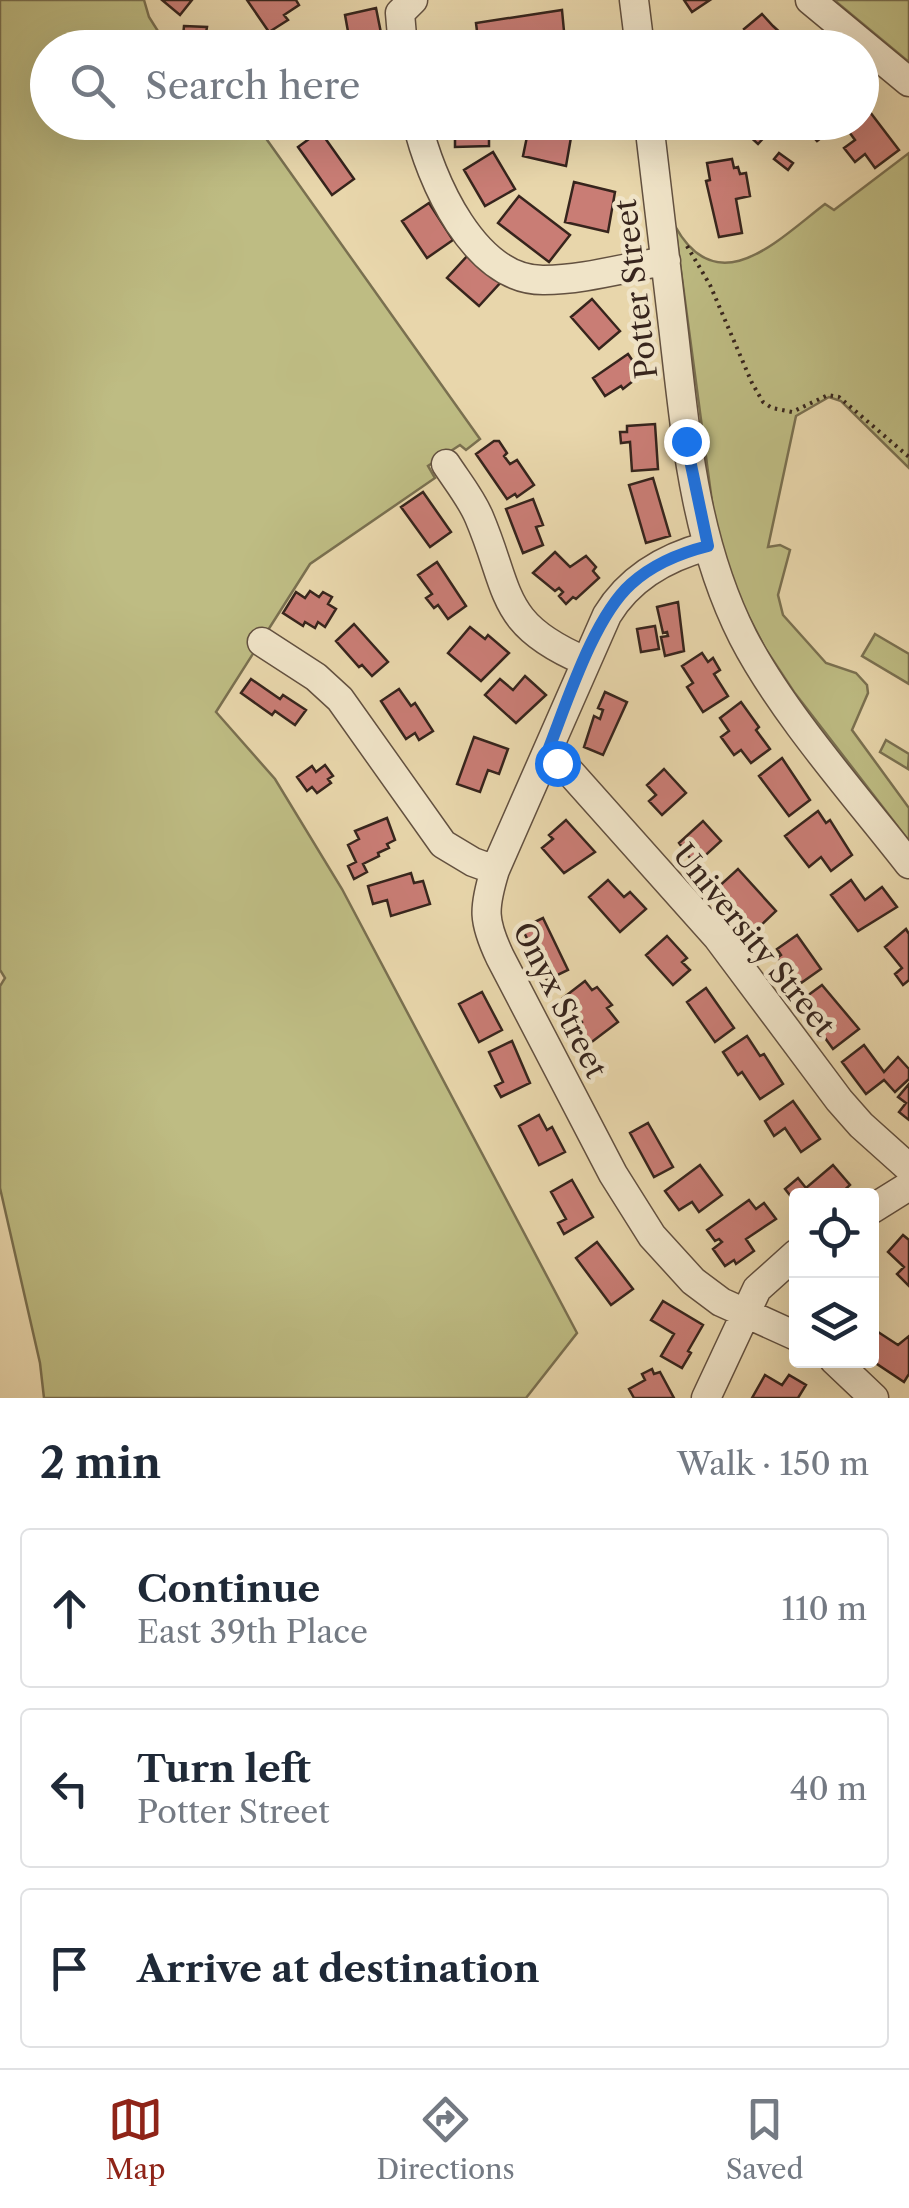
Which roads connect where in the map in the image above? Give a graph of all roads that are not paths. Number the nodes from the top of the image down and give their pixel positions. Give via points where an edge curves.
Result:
1 (634, 0) edge
2 (810, 0) edge
3 (638, 30) edge
4 (846, 30) edge
5 (879, 57) edge
6 (909, 82) edge
7 (422, 140) edge
8 (653, 140) edge
9 (676, 253) junction
10 (446, 464) dead end
11 (708, 546) junction
12 (262, 642) dead end
13 (585, 661) junction
14 (545, 758) junction
15 (909, 864) edge
16 (495, 870) junction
17 (909, 1168) edge
18 (909, 1186) edge
19 (879, 1204) edge
20 (789, 1260) edge
21 (744, 1312) junction
22 (789, 1333) edge
23 (842, 1368) edge
24 (706, 1398) edge
25 (874, 1398) edge

1 - 3 street
2 - 4 street
5 - 6 street
7 - 9 street via 454,216 484,252 516,274 549,280
8 - 9 street, Potter Street
9 - 11 street, Potter Street via 686,441
10 - 13 street via 479,518 502,589 518,614 548,644
11 - 13 street, Onyx Street via 668,559 631,584
11 - 15 street, Potter Street via 745,640
12 - 16 street via 340,699 443,844
13 - 14 street, Onyx Street
14 - 16 street, Onyx Street
14 - 17 street, University Street via 569,771 718,938 839,1100
16 - 21 street, Onyx Street via 485,911 490,934 612,1174 652,1236 692,1280
18 - 19 street
20 - 21 street via 757,1289
21 - 22 street, Onyx Street
21 - 24 street
23 - 25 street

